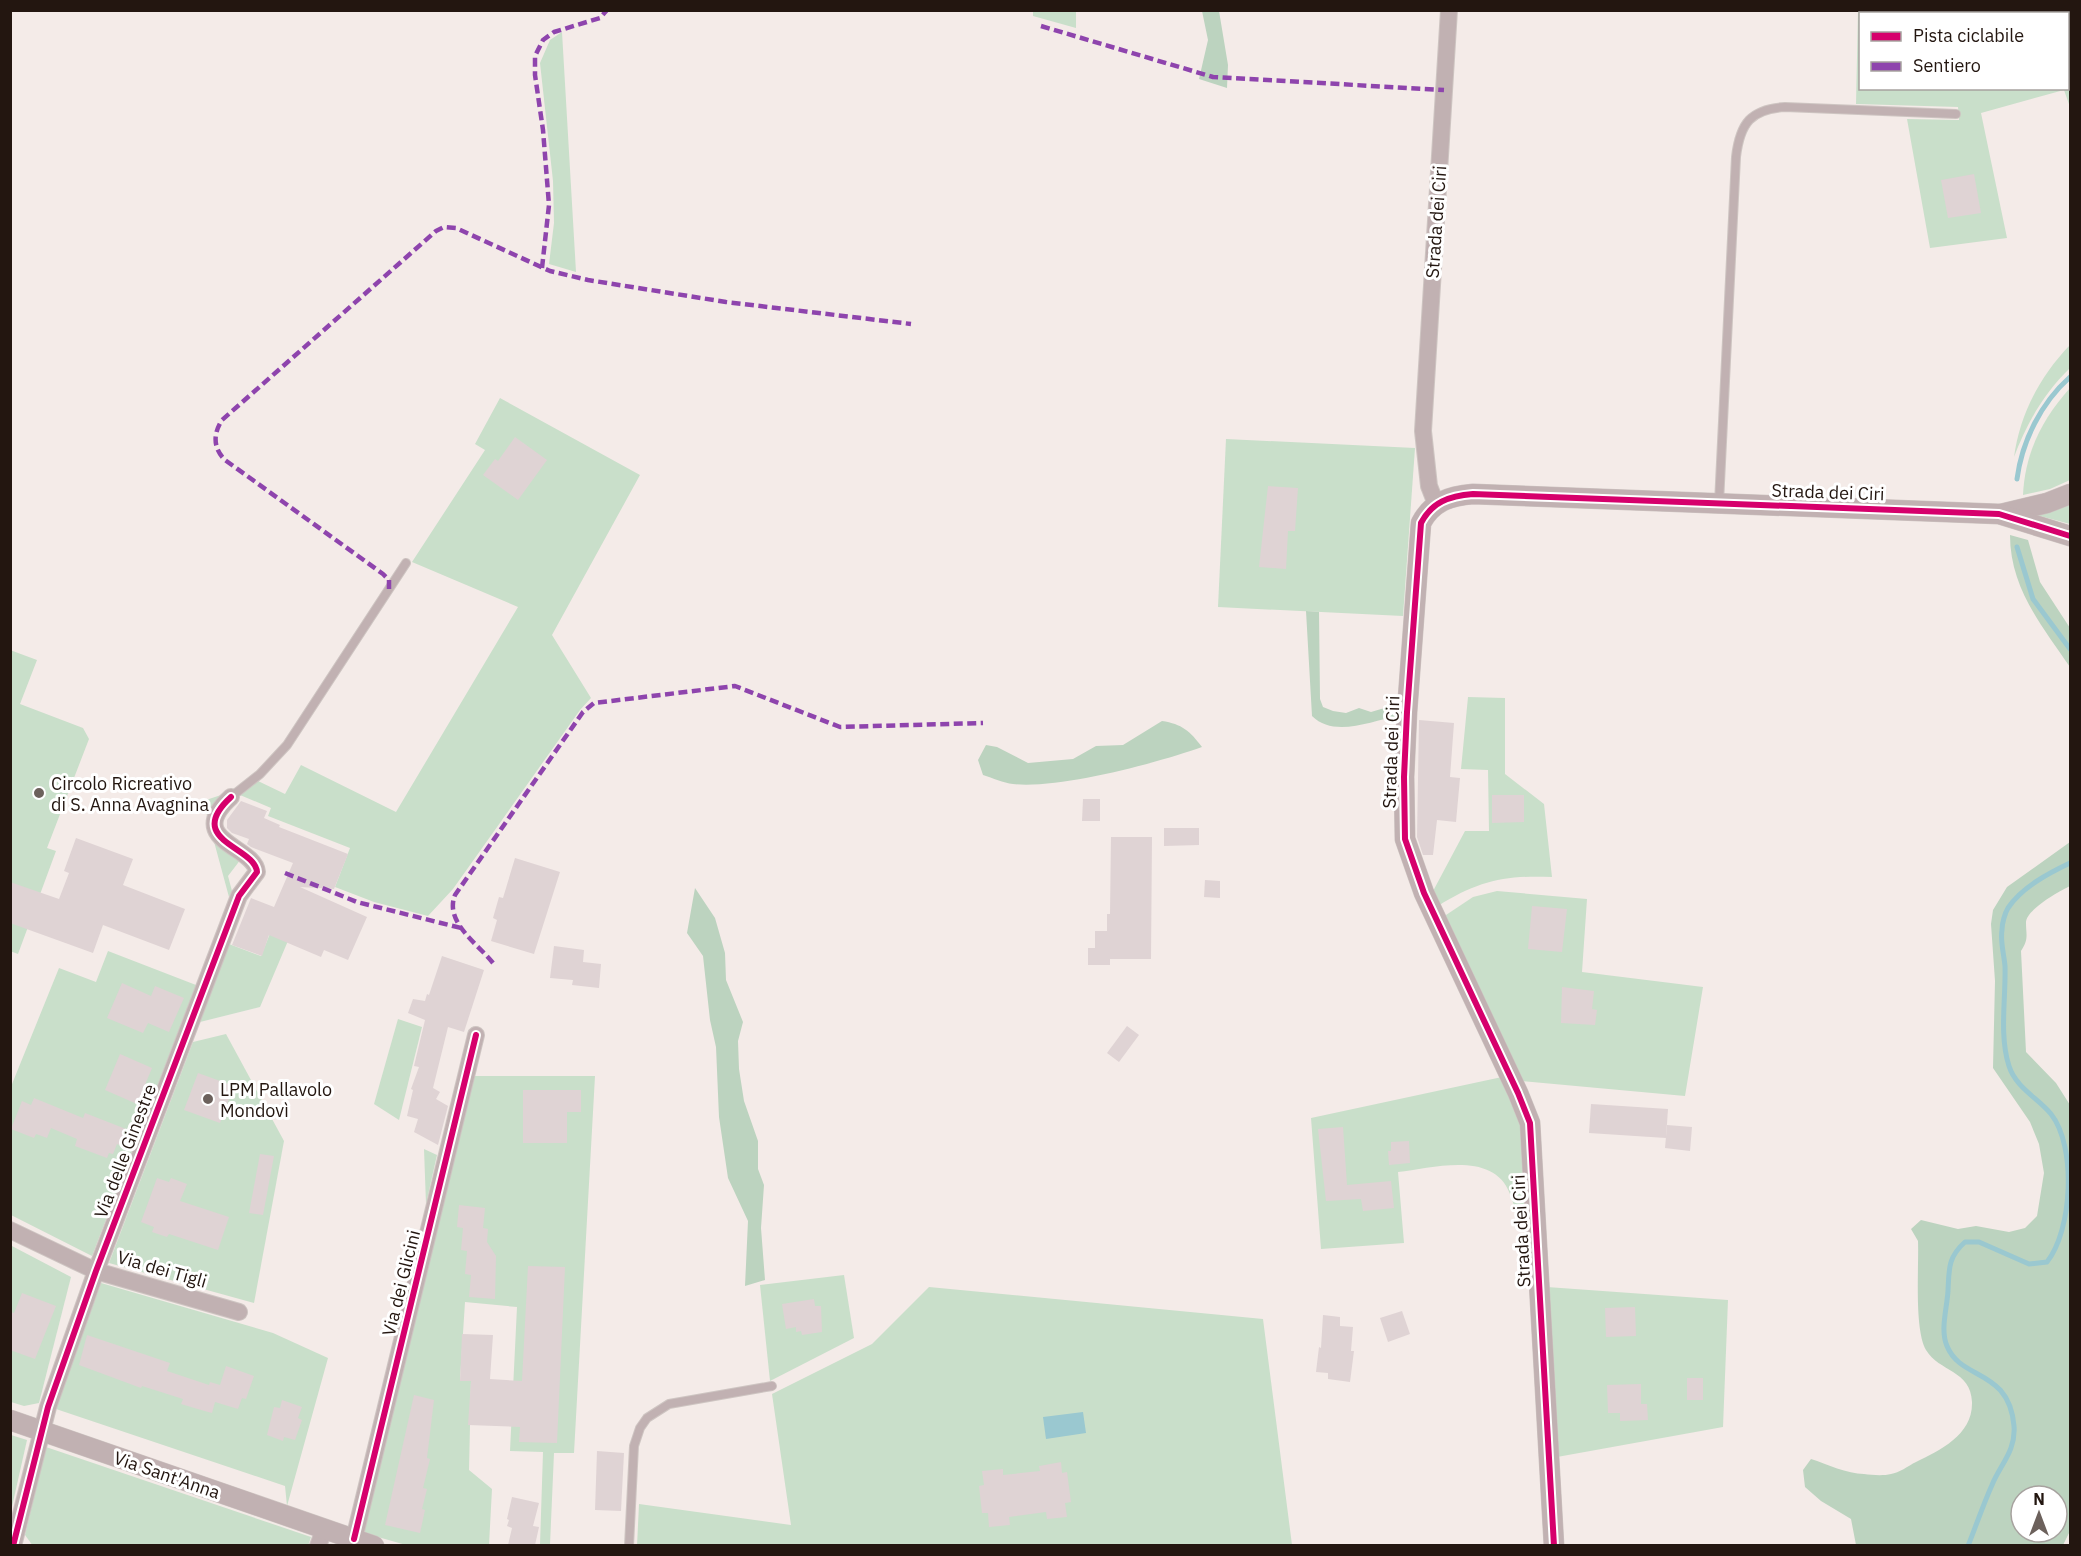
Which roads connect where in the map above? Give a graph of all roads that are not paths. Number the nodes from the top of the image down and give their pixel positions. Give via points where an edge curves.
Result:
1 (1449, 10) edge
2 (1956, 114) dead end
3 (2070, 494) edge
4 (1719, 503) junction
5 (1436, 504) junction
6 (1999, 514) junction
7 (2070, 536) edge
8 (406, 563) dead end
9 (231, 797) joint
10 (476, 1035) dead end
11 (10, 1230) edge
12 (96, 1271) junction
13 (239, 1312) dead end
14 (772, 1386) dead end
15 (10, 1420) edge
16 (40, 1430) junction
17 (321, 1538) edge
18 (354, 1539) junction
19 (13, 1545) edge
20 (374, 1545) edge
21 (629, 1545) edge
22 (1554, 1545) edge

1 - 5 street, Strada dei Ciri via 1423,431 1429,486
2 - 4 lane via 1785,107 1767,108 1745,124 1736,156
3 - 6 street
4 - 5 street, Strada dei Ciri via 1473,494
4 - 6 street, Strada dei Ciri
5 - 22 street, Strada dei Ciri via 1425,516 1419,532 1405,755 1405,839 1424,894 1530,1124
6 - 7 street
8 - 9 lane via 287,745
9 - 12 street, Via delle Ginestre via 217,816 217,831 227,844 251,860 257,874 239,896
10 - 18 street, Via dei Glicini
11 - 12 street, Via dei Tigli
12 - 13 street, Via dei Tigli
12 - 16 street, Via delle Ginestre
14 - 21 lane via 669,1404 646,1418 634,1451
15 - 16 street, Via Sant'Anna
16 - 17 street, Via Sant'Anna
16 - 19 street, Via delle Ginestre
17 - 18 street, Via Sant'Anna
18 - 20 street, Via Sant'Anna

